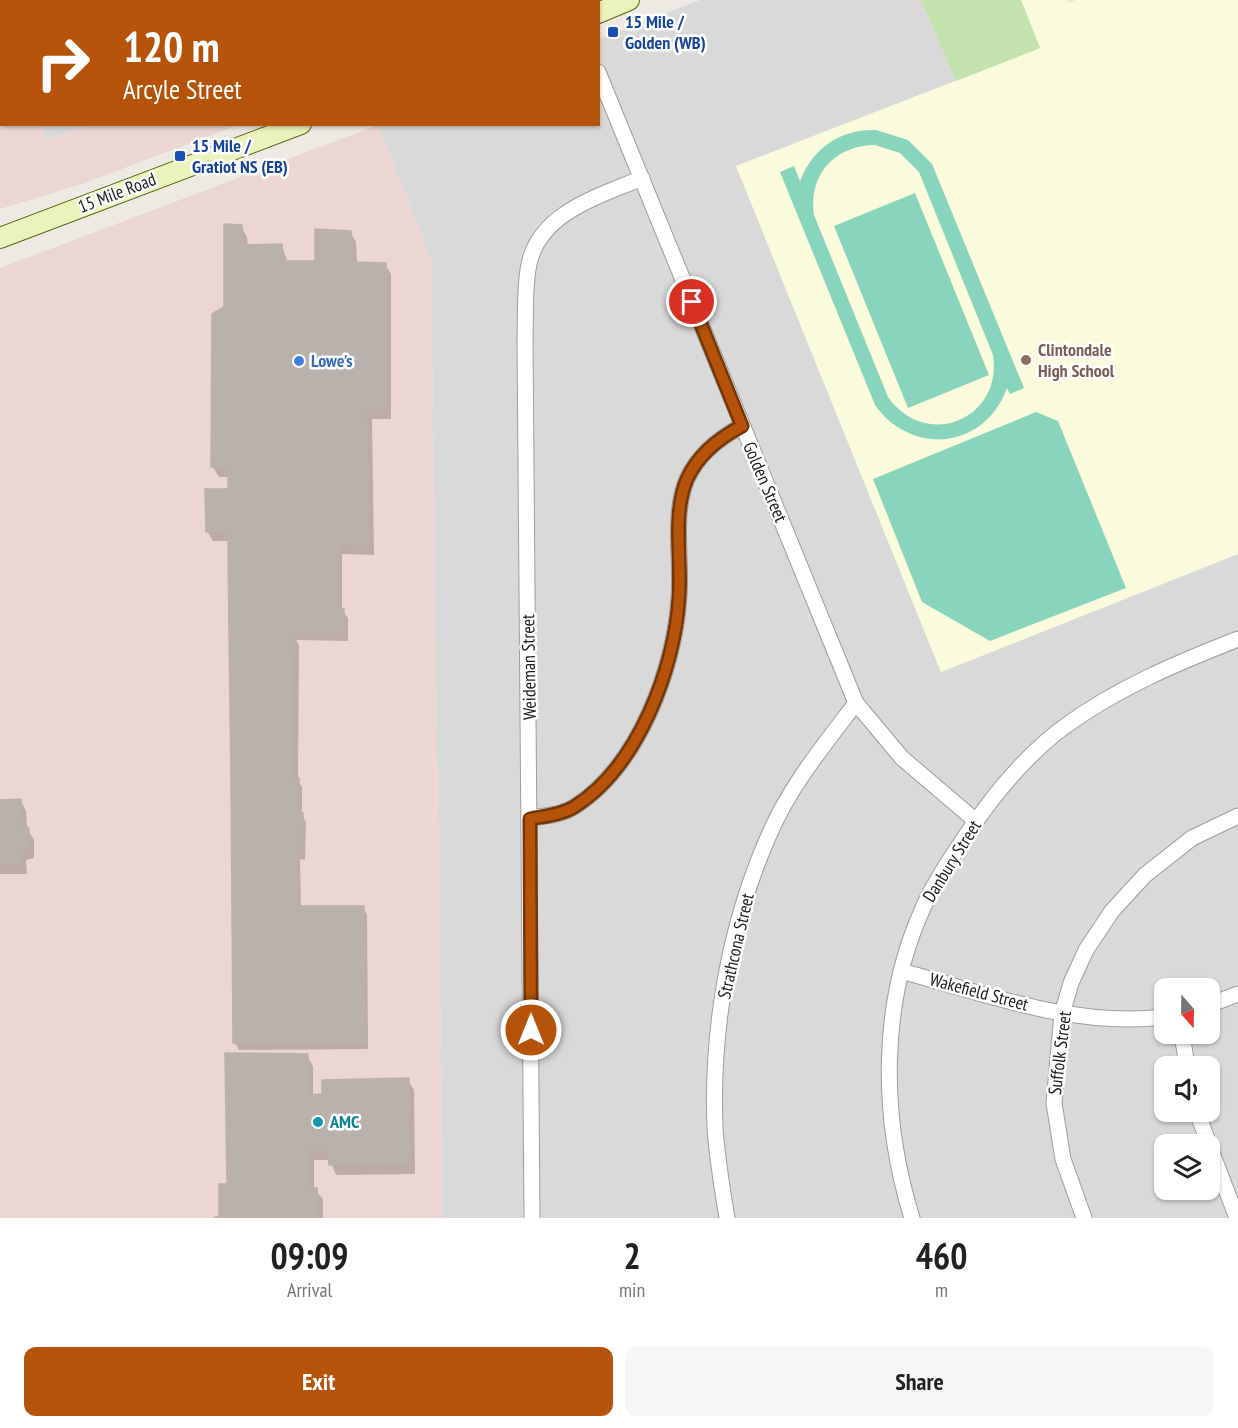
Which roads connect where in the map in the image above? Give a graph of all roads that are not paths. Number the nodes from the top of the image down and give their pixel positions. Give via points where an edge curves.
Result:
1 (629, 0) edge
2 (600, 12) edge
3 (600, 77) edge
4 (297, 126) edge
5 (642, 178) junction
6 (0, 238) edge
7 (742, 426) junction
8 (1238, 639) edge
9 (856, 703) junction
10 (1238, 816) edge
11 (530, 819) junction
12 (976, 820) junction
13 (901, 971) junction
14 (1238, 994) edge
15 (1220, 1001) edge
16 (1062, 1014) junction
17 (1154, 1017) edge
18 (1220, 1173) edge
19 (532, 1218) edge
20 (727, 1218) edge
21 (912, 1218) edge
22 (1084, 1218) edge
23 (1238, 1218) edge

1 - 2 main road
3 - 5 street, Golden Street
4 - 6 main road, 15 Mile Road
5 - 7 street, Golden Street
5 - 11 street, Weideman Street via 571,209 553,224 530,261 525,338
7 - 9 street, Golden Street
7 - 11 street via 717,441 687,480 681,501 680,594 675,633 668,664 648,713 611,774 590,795 573,808
8 - 12 street, Danbury Street via 1128,687 1063,728 1013,775
9 - 12 street, Golden Street via 902,758
9 - 20 street, Strathcona Street via 811,762 774,824 738,925 716,1062 716,1130
10 - 16 street, Suffolk Street via 1192,838 1166,857 1112,911 1086,950
11 - 19 street, Weideman Street
12 - 13 street, Danbury Street via 923,908
13 - 16 street, Wakefield Street
13 - 21 street, Danbury Street via 889,1087 893,1140
14 - 15 street
16 - 17 street, Wakefield Street
16 - 22 street, Suffolk Street via 1054,1103 1063,1159
18 - 23 street

